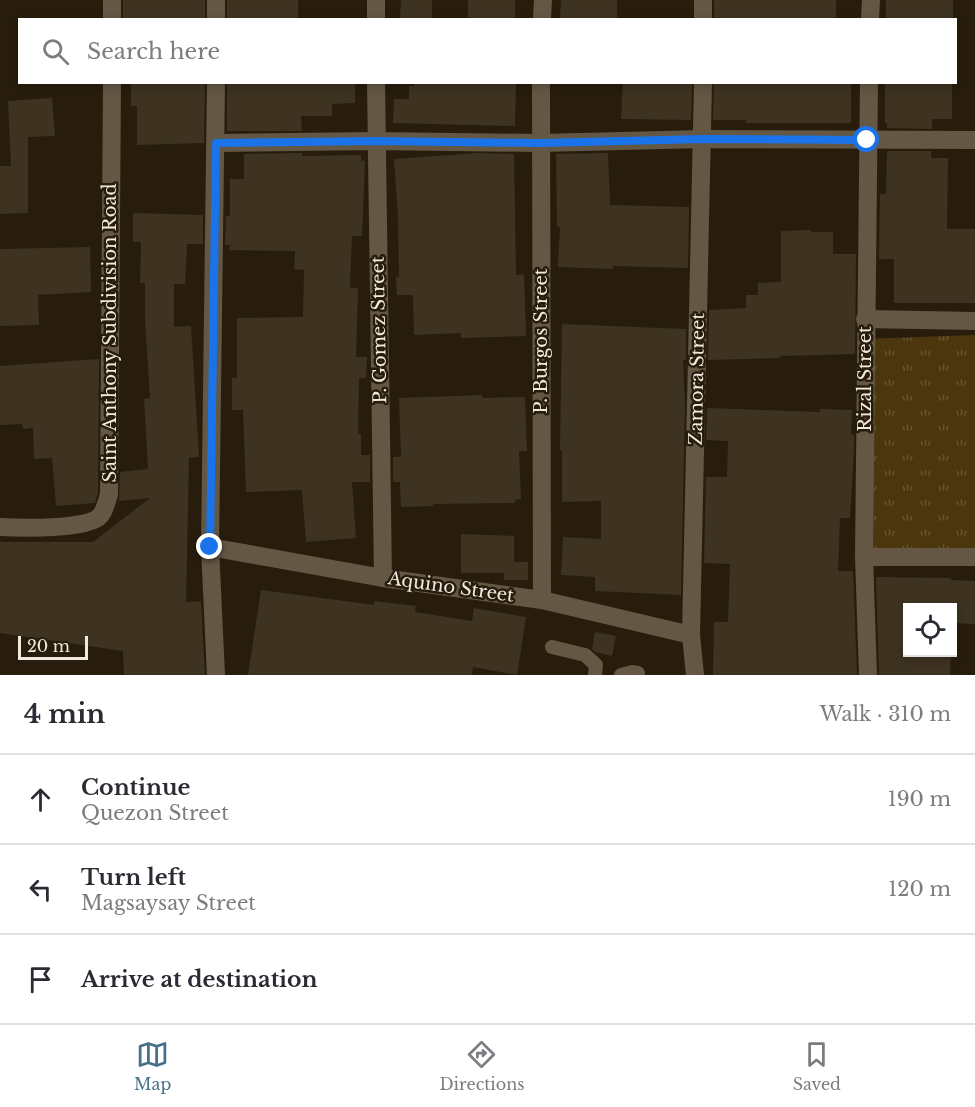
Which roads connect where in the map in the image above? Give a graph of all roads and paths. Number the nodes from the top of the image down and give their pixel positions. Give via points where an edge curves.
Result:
1 (112, 0) edge
2 (216, 0) edge
3 (376, 0) edge
4 (543, 0) edge
5 (703, 0) edge
6 (871, 0) edge
7 (112, 18) edge
8 (216, 18) edge
9 (376, 18) edge
10 (542, 18) edge
11 (703, 18) edge
12 (870, 18) edge
13 (112, 84) edge
14 (216, 84) edge
15 (376, 84) edge
16 (541, 84) edge
17 (703, 84) edge
18 (869, 84) edge
19 (704, 139) junction
20 (867, 140) junction
21 (975, 140) edge
22 (375, 141) junction
23 (216, 143) junction
24 (540, 143) junction
25 (865, 319) junction
26 (975, 321) edge
27 (0, 528) edge
28 (210, 547) junction
29 (864, 556) junction
30 (975, 557) edge
31 (383, 578) junction
32 (542, 600) junction
33 (691, 635) junction
34 (552, 647) dead end
35 (638, 673) dead end
36 (216, 675) edge
37 (595, 675) edge
38 (621, 675) edge
39 (695, 675) edge
40 (868, 675) edge

1 - 7 street
2 - 8 street
3 - 9 street
4 - 10 street
5 - 11 street
6 - 12 street
13 - 27 street, Saint Anthony Subdivision Road via 109,494 101,516 89,523
14 - 23 street
15 - 22 street, P. Gomez Street
16 - 24 street, P. Burgos Street
17 - 19 street, Zamora Street
18 - 20 street, Rizal Street
19 - 20 street
19 - 24 street
19 - 33 street, Zamora Street
20 - 21 street
20 - 25 street, Rizal Street
22 - 23 street
22 - 24 street
22 - 31 street, P. Gomez Street
23 - 28 street
24 - 32 street, P. Burgos Street
25 - 26 street
25 - 29 street, Rizal Street
28 - 31 street, Aquino Street
28 - 36 street
29 - 30 street
29 - 40 street, Rizal Street
31 - 32 street, Aquino Street
32 - 33 street, Aquino Street
33 - 39 street, Zamora Street
34 - 37 lane via 585,655 596,666
35 - 38 lane

